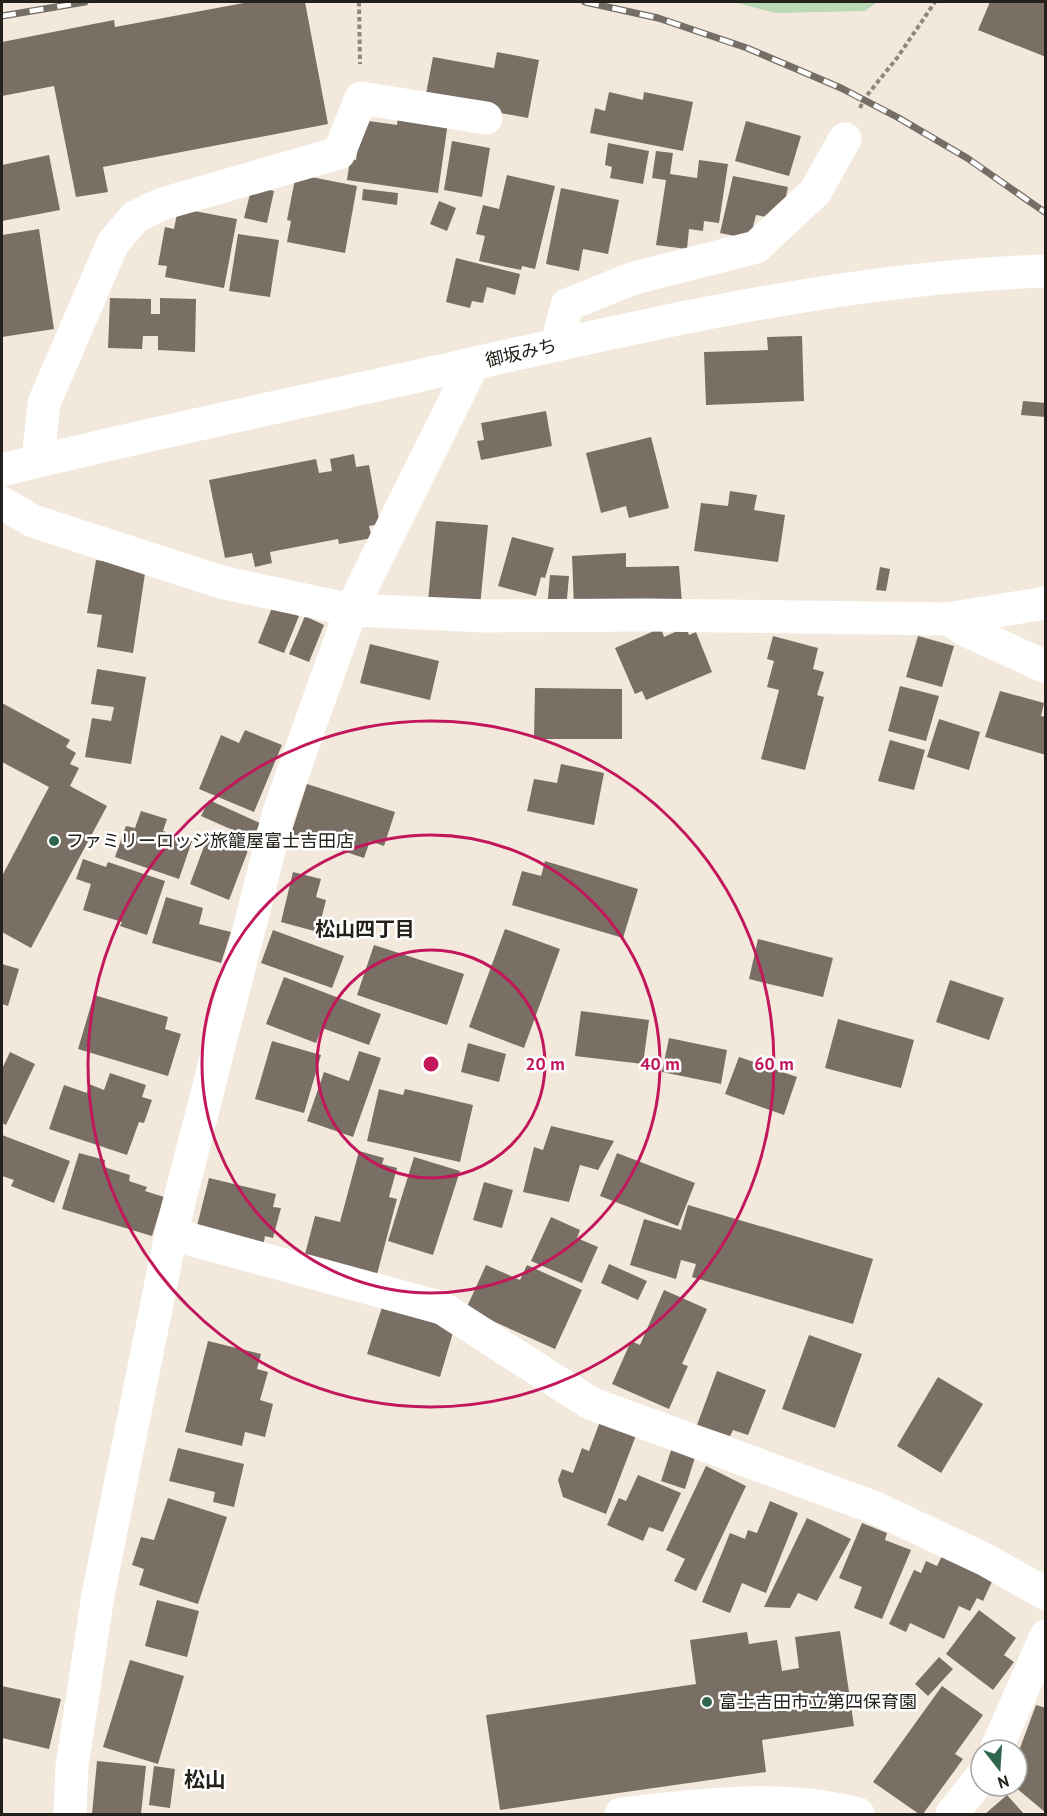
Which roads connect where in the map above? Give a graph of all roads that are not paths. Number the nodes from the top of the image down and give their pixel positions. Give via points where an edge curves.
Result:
1 (486, 118) dead end
2 (845, 139) road end
3 (1032, 271) edge
4 (558, 344) junction
5 (473, 364) junction
6 (38, 460) junction
7 (2, 470) edge
8 (2, 503) edge
9 (1046, 603) edge
10 (351, 610) junction
11 (948, 619) junction
12 (1046, 667) edge
13 (171, 1234) junction
14 (1046, 1594) edge
15 (1046, 1636) edge
16 (1001, 1738) edge
17 (969, 1793) edge
18 (70, 1815) edge
19 (621, 1815) edge
20 (858, 1815) edge
21 (952, 1815) edge

1 - 6 main road via 361,98 339,153 162,204 135,217 113,243 44,403
2 - 4 main road via 815,192 756,248 631,279 567,305
3 - 4 main road, 御坂みち via 882,284 772,301
4 - 5 main road, 御坂みち
5 - 6 main road, 御坂みち
5 - 10 main road
6 - 7 main road, 御坂みち
8 - 10 main road via 33,521 221,582
9 - 11 main road
10 - 11 main road via 488,616
10 - 13 main road via 279,812
11 - 12 main road
13 - 14 main road via 442,1308 590,1403 873,1507 984,1559
13 - 18 main road via 98,1594 72,1766
15 - 16 main road
17 - 21 main road
19 - 20 main road via 746,1803 829,1807

